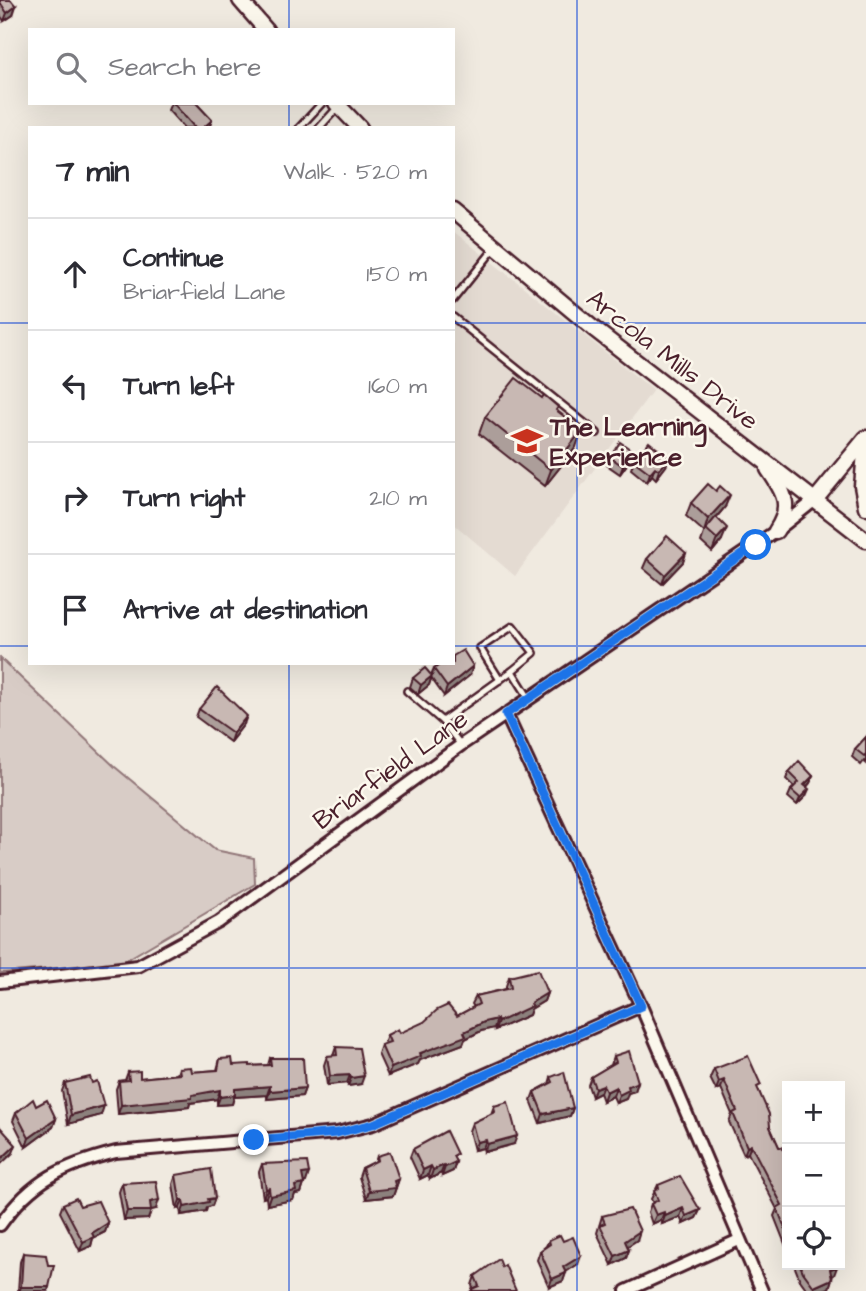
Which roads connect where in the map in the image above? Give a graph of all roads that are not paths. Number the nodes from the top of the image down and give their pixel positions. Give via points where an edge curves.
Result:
1 (240, 0) edge
2 (263, 28) edge
3 (320, 105) edge
4 (337, 105) edge
5 (301, 126) edge
6 (321, 126) edge
7 (358, 126) edge
8 (455, 213) edge
9 (496, 247) junction
10 (455, 298) edge
11 (455, 319) edge
12 (597, 433) dead end
13 (866, 440) edge
14 (762, 459) junction
15 (815, 500) junction
16 (866, 508) edge
17 (776, 531) junction
18 (866, 540) edge
19 (512, 671) junction
20 (500, 680) junction
21 (407, 691) dead end
22 (528, 698) junction
23 (506, 714) junction
24 (442, 721) junction
25 (461, 745) junction
26 (0, 982) edge
27 (641, 1006) junction
28 (0, 1225) edge
29 (739, 1241) junction
30 (626, 1291) edge
31 (762, 1291) edge

1 - 2 street
3 - 5 lane
4 - 6 lane
4 - 7 street
8 - 9 street, Arcola Mills Drive
9 - 10 lane
9 - 14 street, Arcola Mills Drive
11 - 12 lane
13 - 15 street
13 - 16 street via 862,486
14 - 15 street, Arcola Mills Drive
14 - 17 street via 787,502
15 - 17 street, Briarfield Lane
15 - 18 street, Arcola Mills Drive
17 - 22 street, Briarfield Lane
19 - 20 lane
19 - 20 lane via 534,653 513,626 480,648
19 - 22 lane
20 - 24 lane
21 - 24 lane
22 - 23 street, Briarfield Lane
23 - 25 street, Briarfield Lane
23 - 27 street
24 - 25 lane
25 - 26 street, Briarfield Lane via 245,905 152,960 121,969
27 - 28 street via 373,1124 337,1133 116,1152 85,1160 44,1179
27 - 29 street
29 - 30 street
29 - 31 street

